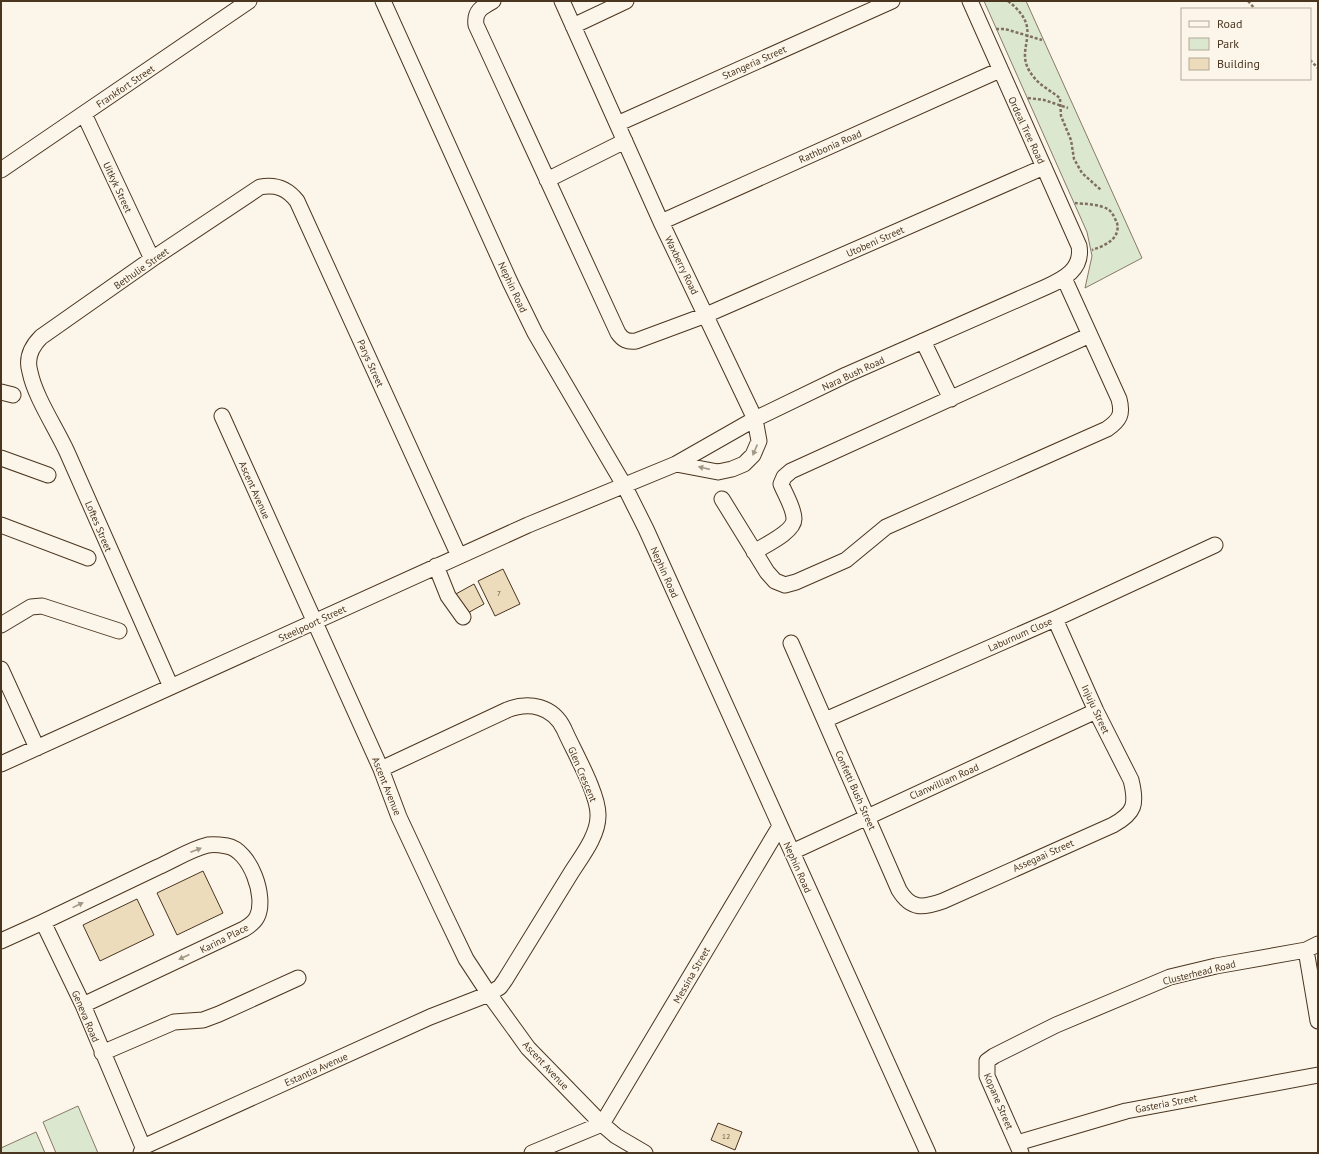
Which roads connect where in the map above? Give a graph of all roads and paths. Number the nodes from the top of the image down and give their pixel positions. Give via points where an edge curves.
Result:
1 (249, 1) edge
2 (383, 1) edge
3 (493, 1) edge
4 (562, 1) edge
5 (626, 1) edge
6 (892, 1) edge
7 (970, 1) edge
8 (1008, 1) edge
9 (574, 26) junction
10 (982, 28) junction
11 (1028, 35) junction
12 (1042, 40) dead end
13 (1000, 70) junction
14 (1014, 100) junction
15 (1060, 106) junction
16 (1068, 108) dead end
17 (84, 114) junction
18 (617, 124) junction
19 (624, 141) junction
20 (1044, 167) junction
21 (1, 170) edge
22 (547, 180) junction
23 (267, 186) joint
24 (1101, 190) dead end
25 (1058, 200) junction
26 (661, 222) junction
27 (1080, 257) junction
28 (152, 259) junction
29 (1064, 278) junction
30 (706, 315) junction
31 (1090, 335) junction
32 (923, 341) junction
33 (28, 364) joint
34 (951, 399) junction
35 (222, 416) dead end
36 (755, 419) junction
37 (1, 458) edge
38 (676, 464) junction
39 (48, 475) dead end
40 (624, 485) junction
41 (722, 499) dead end
42 (1, 525) edge
43 (1215, 545) dead end
44 (754, 552) junction
45 (459, 556) junction
46 (88, 558) dead end
47 (436, 566) junction
48 (463, 617) dead end
49 (1055, 619) junction
50 (315, 622) junction
51 (1, 625) edge
52 (119, 631) dead end
53 (791, 643) dead end
54 (1, 669) edge
55 (171, 687) junction
56 (1096, 711) junction
57 (825, 720) junction
58 (37, 748) junction
59 (1, 764) edge
60 (381, 769) junction
61 (1134, 800) joint
62 (868, 816) junction
63 (780, 826) junction
64 (792, 852) junction
65 (943, 901) joint
66 (43, 922) junction
67 (1, 941) edge
68 (1312, 947) edge
69 (298, 978) dead end
70 (489, 994) junction
71 (82, 1005) junction
72 (1318, 1021) edge
73 (1040, 1033) joint
74 (102, 1053) junction
75 (1318, 1075) edge
76 (602, 1124) junction
77 (1019, 1148) edge
78 (142, 1150) edge
79 (532, 1153) edge
80 (645, 1153) edge
81 (928, 1153) edge

1 - 17 street, Frankfort Street
2 - 40 street, Nephin Road via 535,333
3 - 22 street via 477,11 476,25
4 - 9 street, Waxberry Road
5 - 9 street
6 - 18 street, Stangeria Street
7 - 10 street, Ordeal Tree Road
8 - 11 path via 1027,21
9 - 18 street, Waxberry Road
10 - 11 path via 1005,29
10 - 13 street, Ordeal Tree Road
11 - 12 path
11 - 15 path via 1025,46 1026,62 1033,76 1060,98
13 - 14 street, Ordeal Tree Road
13 - 26 street, Rathbonia Road
14 - 15 path via 1034,98
14 - 20 street, Ordeal Tree Road
15 - 16 path
15 - 24 path via 1074,159 1082,173
17 - 21 street, Frankfort Street
17 - 28 street, Uitkyk Street
18 - 19 street, Waxberry Road
19 - 22 street
19 - 26 street, Waxberry Road
20 - 25 street, Ordeal Tree Road
20 - 30 street, Utobeni Street
22 - 30 street, Utobeni Street via 622,339 636,341
23 - 28 street, Bethulie Street via 252,191
23 - 45 street, Parys Street via 286,190 297,202
25 - 27 street, Ordeal Tree Road via 1079,246
25 - 27 path via 1102,207 1115,217 1118,227 1117,235 1112,241
26 - 30 street, Waxberry Road
27 - 29 street, Nara Bush Road via 1075,269
28 - 33 street, Bethulie Street via 41,337 32,349
29 - 31 street
29 - 32 street, Nara Bush Road
30 - 36 street, Waxberry Road
31 - 34 street
31 - 44 street via 1122,408 1117,423 886,527 846,560 796,582 785,585 775,581
32 - 34 street
32 - 36 street, Nara Bush Road
33 - 55 street, Loftes Street via 32,381 67,452
34 - 44 street via 784,476 781,484 794,518 793,524 788,531
35 - 50 street, Ascent Avenue
36 - 38 street, Nara Bush Road
36 -> 38 street, Waxberry Road via 759,441 753,455 744,464 718,472
37 - 39 street
38 - 40 street, Nara Bush Road
40 - 45 street, Steelpoort Street
40 - 63 street, Nephin Road
41 - 44 street
42 - 46 street
43 - 49 street, Laburnum Close
45 - 47 street, Steelpoort Street
47 - 48 street via 448,596
47 - 50 street, Steelpoort Street
49 - 56 street, Injuju Street
49 - 57 street, Laburnum Close
50 - 55 street, Steelpoort Street
50 - 60 street, Ascent Avenue
51 - 52 street via 31,606 42,606
53 - 57 street, Confetti Bush Street
54 - 58 street
55 - 58 street, Steelpoort Street
56 - 61 street, Injuju Street via 1131,780
56 - 62 street, Clanwilliam Road
57 - 62 street, Confetti Bush Street
58 - 59 street, Steelpoort Street
60 - 70 street, Ascent Avenue via 399,817 466,959
60 - 70 street, Glen Crescent via 522,704 542,708 561,724 596,801 597,824 587,846 506,980
61 - 65 street, Assegaai Street via 1131,812 1123,819
62 - 64 street, Clanwilliam Road
62 - 65 street, Confetti Bush Street via 904,898 916,906
63 - 64 street, Nephin Road
63 - 76 street, Messina Street
64 - 81 street, Nephin Road
66 - 67 street
66 - 71 street, Geneva Road
66 -> 71 street, Karina Place via 209,845 229,846 249,864 258,885 260,905 252,924
68 - 72 street
68 - 73 street, Clusterhead Road via 1170,977
69 - 74 street via 203,1020 174,1022
70 - 76 street, Ascent Avenue via 528,1048
70 - 78 street, Estantia Avenue via 430,1017
71 - 74 street, Geneva Road
73 - 77 street, Kopane Street via 1003,1050 987,1061 987,1076
74 - 78 street, Geneva Road
75 - 77 street, Gasteria Street via 1126,1111
76 - 79 street
76 - 80 street, Ascent Avenue

